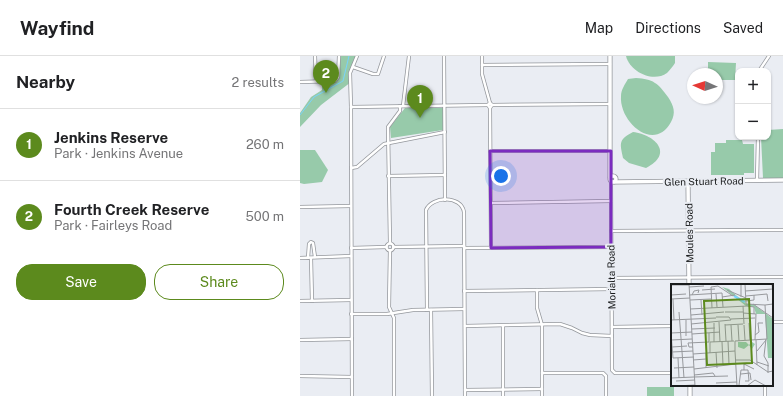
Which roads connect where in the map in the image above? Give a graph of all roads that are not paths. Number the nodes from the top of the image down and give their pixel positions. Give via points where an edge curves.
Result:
1 (315, 56) edge
2 (339, 56) edge
3 (357, 56) edge
4 (384, 56) edge
5 (409, 56) edge
6 (444, 56) edge
7 (482, 56) edge
8 (610, 56) edge
9 (769, 56) edge
10 (610, 64) junction
11 (482, 65) junction
12 (353, 67) junction
13 (761, 68) edge
14 (300, 82) edge
15 (316, 82) junction
16 (610, 104) junction
17 (490, 105) junction
18 (402, 106) junction
19 (444, 106) junction
20 (351, 107) junction
21 (445, 132) junction
22 (758, 140) edge
23 (388, 142) junction
24 (379, 148) junction
25 (490, 151) junction
26 (611, 151) junction
27 (388, 152) junction
28 (611, 166) junction
29 (351, 168) junction
30 (445, 175) junction
31 (388, 176) junction
32 (614, 180) junction
33 (757, 180) junction
34 (783, 180) edge
35 (688, 181) junction
36 (698, 181) junction
37 (688, 191) junction
38 (445, 200) junction
39 (611, 201) junction
40 (491, 203) junction
41 (350, 206) junction
42 (300, 207) edge
43 (783, 230) edge
44 (611, 231) junction
45 (689, 231) junction
46 (390, 243) junction
47 (386, 247) junction
48 (393, 247) junction
49 (427, 247) junction
50 (464, 247) junction
51 (611, 247) junction
52 (351, 248) junction
53 (491, 248) junction
54 (390, 250) junction
55 (351, 256) junction
56 (315, 257) junction
57 (300, 258) edge
58 (309, 258) junction
59 (783, 277) edge
60 (611, 278) junction
61 (689, 278) junction
62 (689, 284) edge
63 (612, 289) junction
64 (464, 290) junction
65 (537, 290) junction
66 (351, 300) junction
67 (300, 301) edge
68 (312, 301) junction
69 (464, 309) junction
70 (427, 310) junction
71 (431, 310) junction
72 (392, 313) junction
73 (351, 314) junction
74 (542, 325) junction
75 (465, 326) junction
76 (503, 326) junction
77 (671, 326) edge
78 (612, 327) junction
79 (612, 336) junction
80 (352, 339) junction
81 (300, 340) edge
82 (542, 373) junction
83 (671, 373) edge
84 (300, 376) edge
85 (352, 376) junction
86 (503, 389) junction
87 (542, 389) junction
88 (465, 390) junction
89 (352, 396) edge
90 (394, 396) edge
91 (432, 396) edge
92 (465, 396) edge
93 (503, 396) edge
94 (542, 396) edge
95 (606, 396) edge

1 - 15 street
2 - 15 street via 338,76 335,81
3 - 12 street
4 - 12 street via 378,74
5 - 18 street
6 - 19 street
7 - 11 street
8 - 10 main road, Morialta Road
9 - 13 street
10 - 11 street
10 - 16 main road, Morialta Road
11 - 17 street
12 - 20 street via 350,73
14 - 15 street
16 - 17 street
16 - 26 main road, Morialta Road
17 - 19 street
17 - 25 street
18 - 19 street
18 - 20 street
18 - 23 street via 388,127
19 - 21 street
20 - 29 street
21 - 23 street
21 - 30 street
22 - 33 street
23 - 24 street
23 - 27 street
24 - 27 street
24 - 29 street via 357,167
25 - 26 street
25 - 40 street
26 - 28 main road, Morialta Road
27 - 31 street
28 - 32 main road, Morialta Road
28 - 32 main road, Morialta Road via 609,179
29 - 41 street
30 - 31 street
30 - 38 street
31 - 46 street
32 - 35 main road, Glen Stuart Road
32 - 39 street, Morialta Road
33 - 34 main road, Glen Stuart Road
33 - 36 main road, Glen Stuart Road
35 - 36 main road, Glen Stuart Road
35 - 37 main road, Moules Road
36 - 37 main road via 692,184
37 - 45 main road, Moules Road
38 - 49 street via 436,200 426,210
38 - 50 street via 457,202 463,209
39 - 40 street
39 - 44 street, Morialta Road
40 - 53 street
41 - 42 street
41 - 52 street
43 - 45 street
44 - 45 street
44 - 51 street, Morialta Road
45 - 61 main road, Moules Road
46 - 47 street
46 - 48 street
47 - 52 street
47 - 54 street
48 - 49 street
48 - 54 street
49 - 50 street
49 - 70 street
50 - 53 street
50 - 64 street
51 - 53 street
51 - 60 street, Morialta Road
52 - 55 street
54 - 72 street via 389,307
55 - 56 street
55 - 66 street
56 - 58 street
56 - 58 street via 311,242
57 - 58 street
58 - 68 street
59 - 61 street
60 - 61 street
60 - 63 street, Morialta Road
61 - 62 main road, Moules Road
63 - 65 street
63 - 78 street, Morialta Road
64 - 65 street
64 - 69 street
65 - 74 street via 537,308
66 - 68 street
66 - 73 street
67 - 68 street
69 - 71 street
69 - 75 street
70 - 71 street
70 - 72 street
71 - 91 street
72 - 73 street
72 - 90 street
73 - 80 street
74 - 76 street
74 - 79 street via 560,324 590,335
74 - 82 street
75 - 76 street
75 - 88 street
76 - 86 street
77 - 78 street
78 - 79 street, Morialta Road
79 - 83 street, Morialta Road via 613,372
80 - 81 street
80 - 85 street
82 - 87 street
82 - 95 street via 604,374
84 - 85 street
85 - 89 street
86 - 87 street
86 - 88 street
86 - 93 street
87 - 94 street
88 - 92 street

